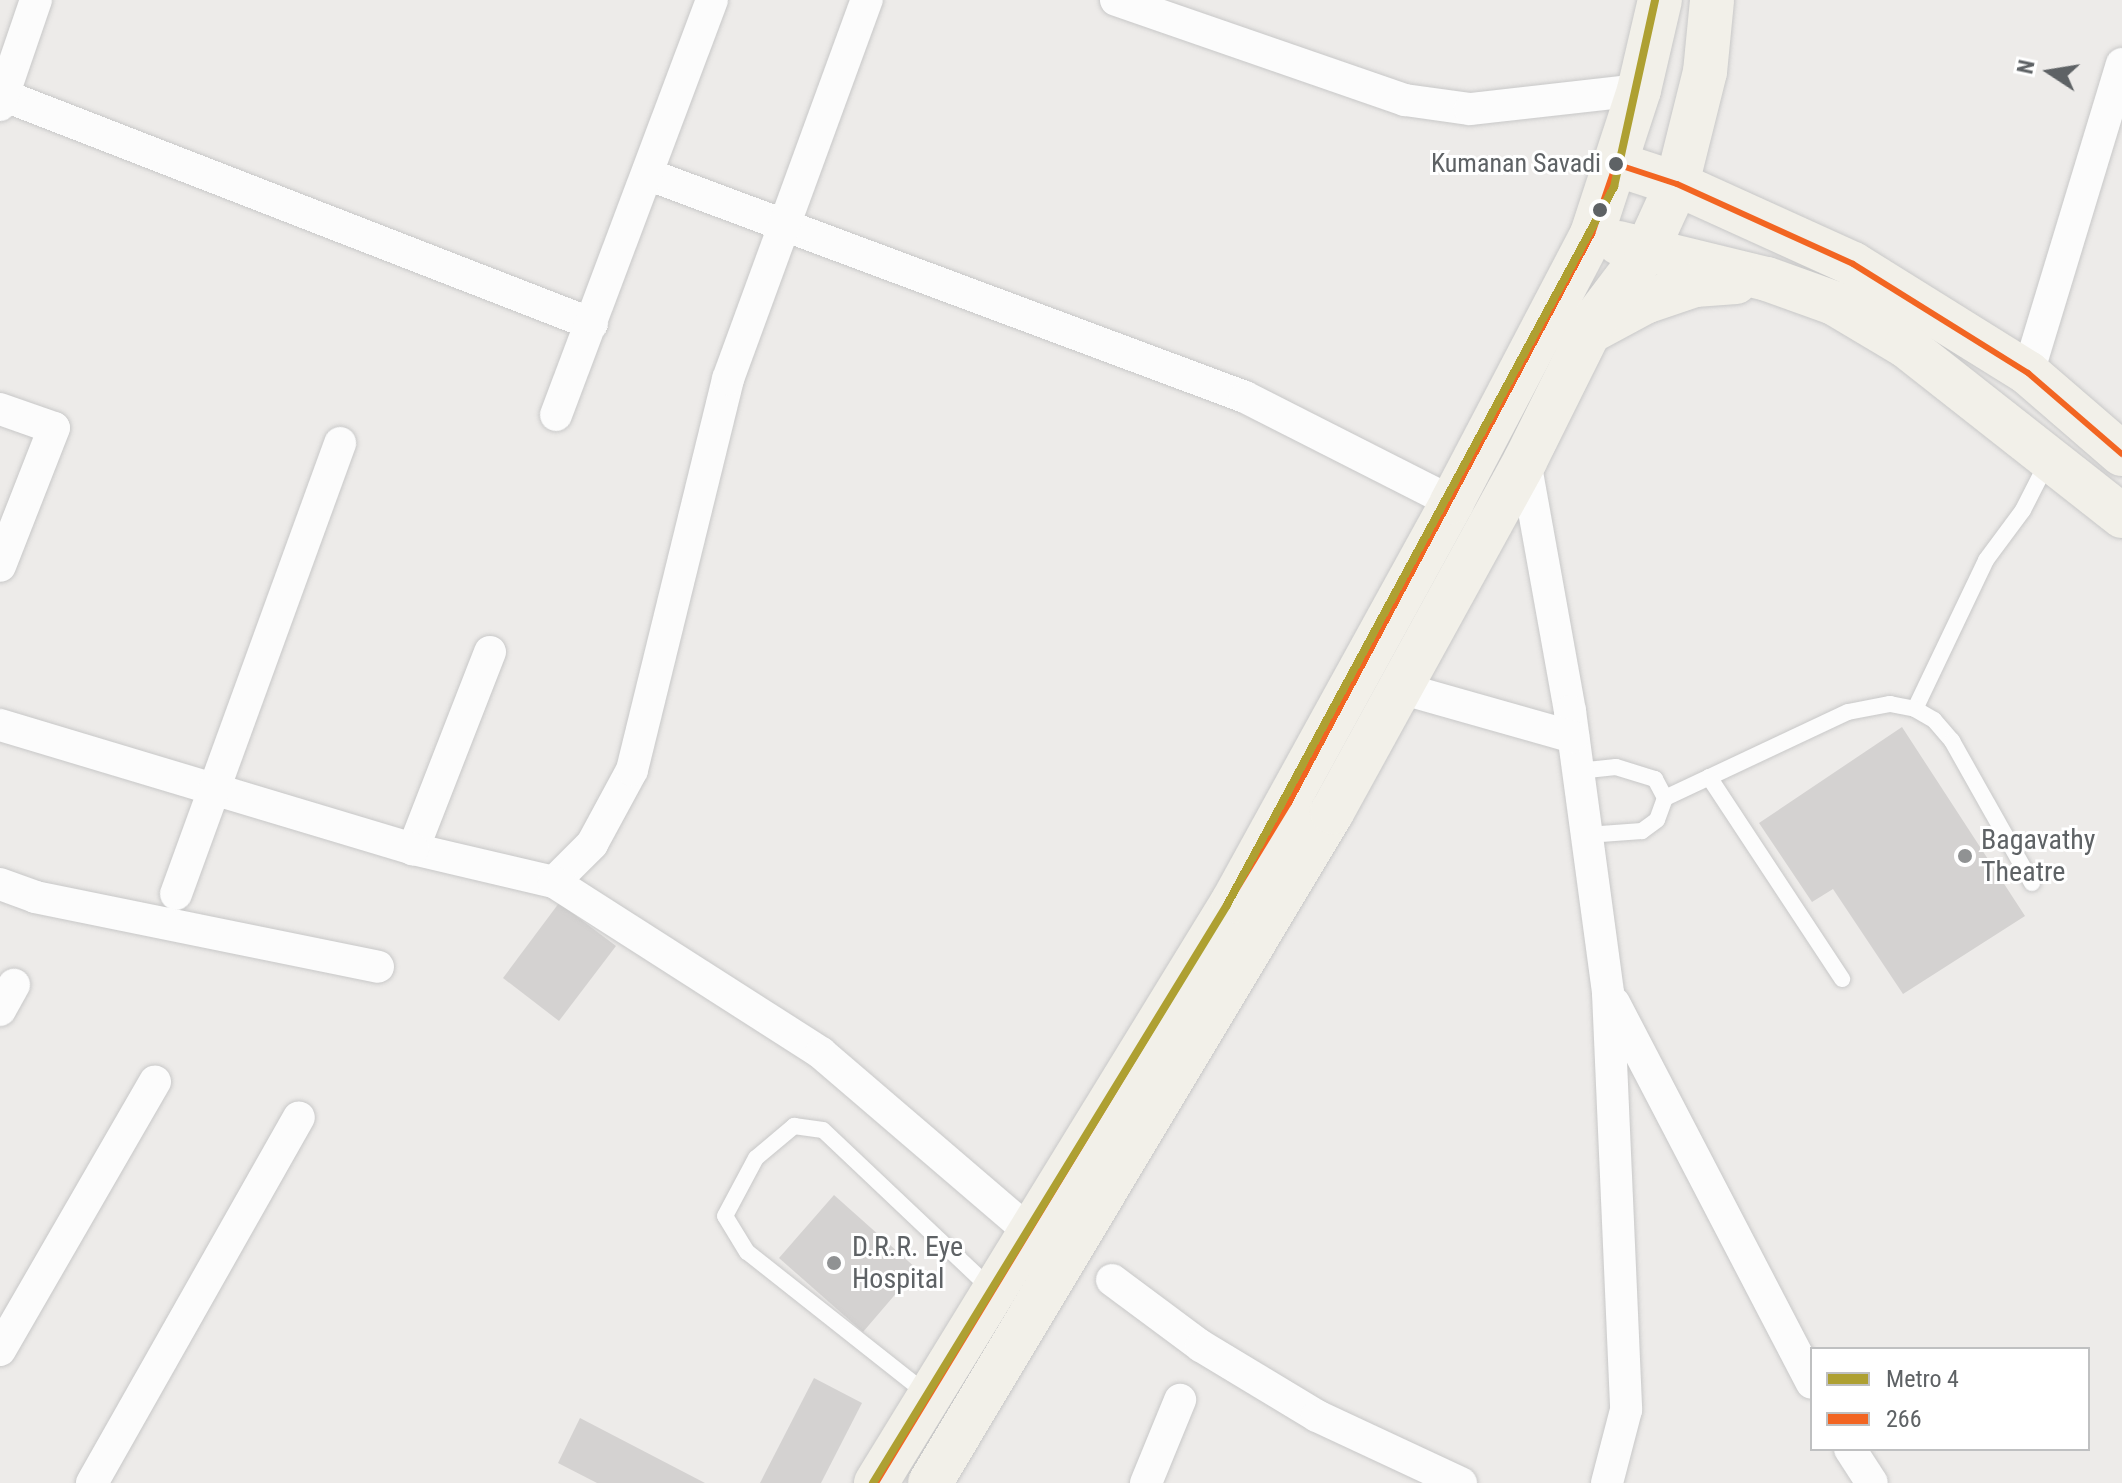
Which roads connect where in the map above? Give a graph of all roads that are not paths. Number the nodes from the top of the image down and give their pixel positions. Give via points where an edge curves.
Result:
1 (36, 0) edge
2 (712, 0) edge
3 (867, 0) edge
4 (1116, 0) edge
5 (1660, 0) edge
6 (1712, 0) edge
7 (2122, 64) edge
8 (1639, 90) junction
9 (1, 98) edge
10 (1616, 164) junction
11 (647, 174) junction
12 (1677, 184) junction
13 (782, 226) junction
14 (1592, 234) junction
15 (1646, 252) junction
16 (1767, 279) junction
17 (592, 324) junction
18 (1589, 332) junction
19 (2028, 373) junction
20 (0, 409) edge
21 (556, 415) dead end
22 (340, 443) dead end
23 (2122, 454) edge
24 (2049, 458) junction
25 (1525, 461) junction
26 (1452, 502) junction
27 (2122, 516) edge
28 (0, 566) edge
29 (490, 652) dead end
30 (1400, 688) junction
31 (1915, 709) junction
32 (0, 725) edge
33 (1573, 737) junction
34 (1578, 771) junction
35 (1709, 777) junction
36 (214, 787) junction
37 (1665, 798) junction
38 (1587, 835) junction
39 (413, 849) junction
40 (554, 882) junction
41 (2032, 883) dead end
42 (0, 884) edge
43 (176, 894) dead end
44 (378, 967) dead end
45 (1842, 979) dead end
46 (1608, 993) junction
47 (155, 1082) dead end
48 (299, 1117) dead end
49 (1030, 1232) junction
50 (1112, 1280) dead end
51 (994, 1291) junction
52 (0, 1350) edge
53 (1810, 1379) edge
54 (928, 1395) junction
55 (1180, 1400) dead end
56 (1851, 1451) edge
57 (92, 1483) edge
58 (876, 1483) edge
59 (930, 1483) edge
60 (1146, 1483) edge
61 (1461, 1483) edge
62 (1607, 1483) edge
63 (1872, 1483) edge

1 - 9 street
2 - 11 street
3 - 13 street
4 - 8 street via 1405,100 1470,109
5 - 8 main road
6 - 12 main road via 1705,72
7 - 19 street
8 - 10 main road
9 - 17 street
10 - 12 main road
10 - 14 main road
11 - 13 street
11 - 17 street
12 - 15 main road
12 - 19 main road via 1853,264
13 - 26 street via 1245,397
13 - 40 street via 728,379 632,770 592,844
14 - 15 main road
14 - 26 main road
15 - 16 main road
15 - 18 main road
16 - 18 main road via 1695,285 1645,302
16 - 24 main road via 1834,303 1906,346
17 - 21 street
18 - 25 main road
19 - 23 main road
20 - 28 street via 54,428
22 - 36 street
24 - 27 main road
24 - 31 lane via 2023,510 1986,560
25 - 30 main road
25 - 33 street
26 - 49 main road via 1282,815
29 - 39 street
30 - 33 street
30 - 59 main road via 1324,826
31 - 35 lane via 1890,704 1848,712
31 - 41 lane via 1934,720 1952,741
32 - 36 street
33 - 34 street
34 - 37 lane via 1629,771 1655,779
34 - 38 street
35 - 37 lane
35 - 45 lane
36 - 39 street
36 - 43 street
37 - 38 lane via 1657,820 1642,831
38 - 46 street
39 - 40 street
40 - 49 street via 821,1053
42 - 44 street via 35,897
46 - 53 street
46 - 62 street via 1626,1410
47 - 52 street
48 - 57 street
49 - 51 main road
50 - 61 street via 1201,1346 1317,1416
51 - 54 main road
51 - 54 lane via 823,1130 794,1126 756,1158 725,1216 747,1252
54 - 58 main road
55 - 60 street
56 - 63 street

